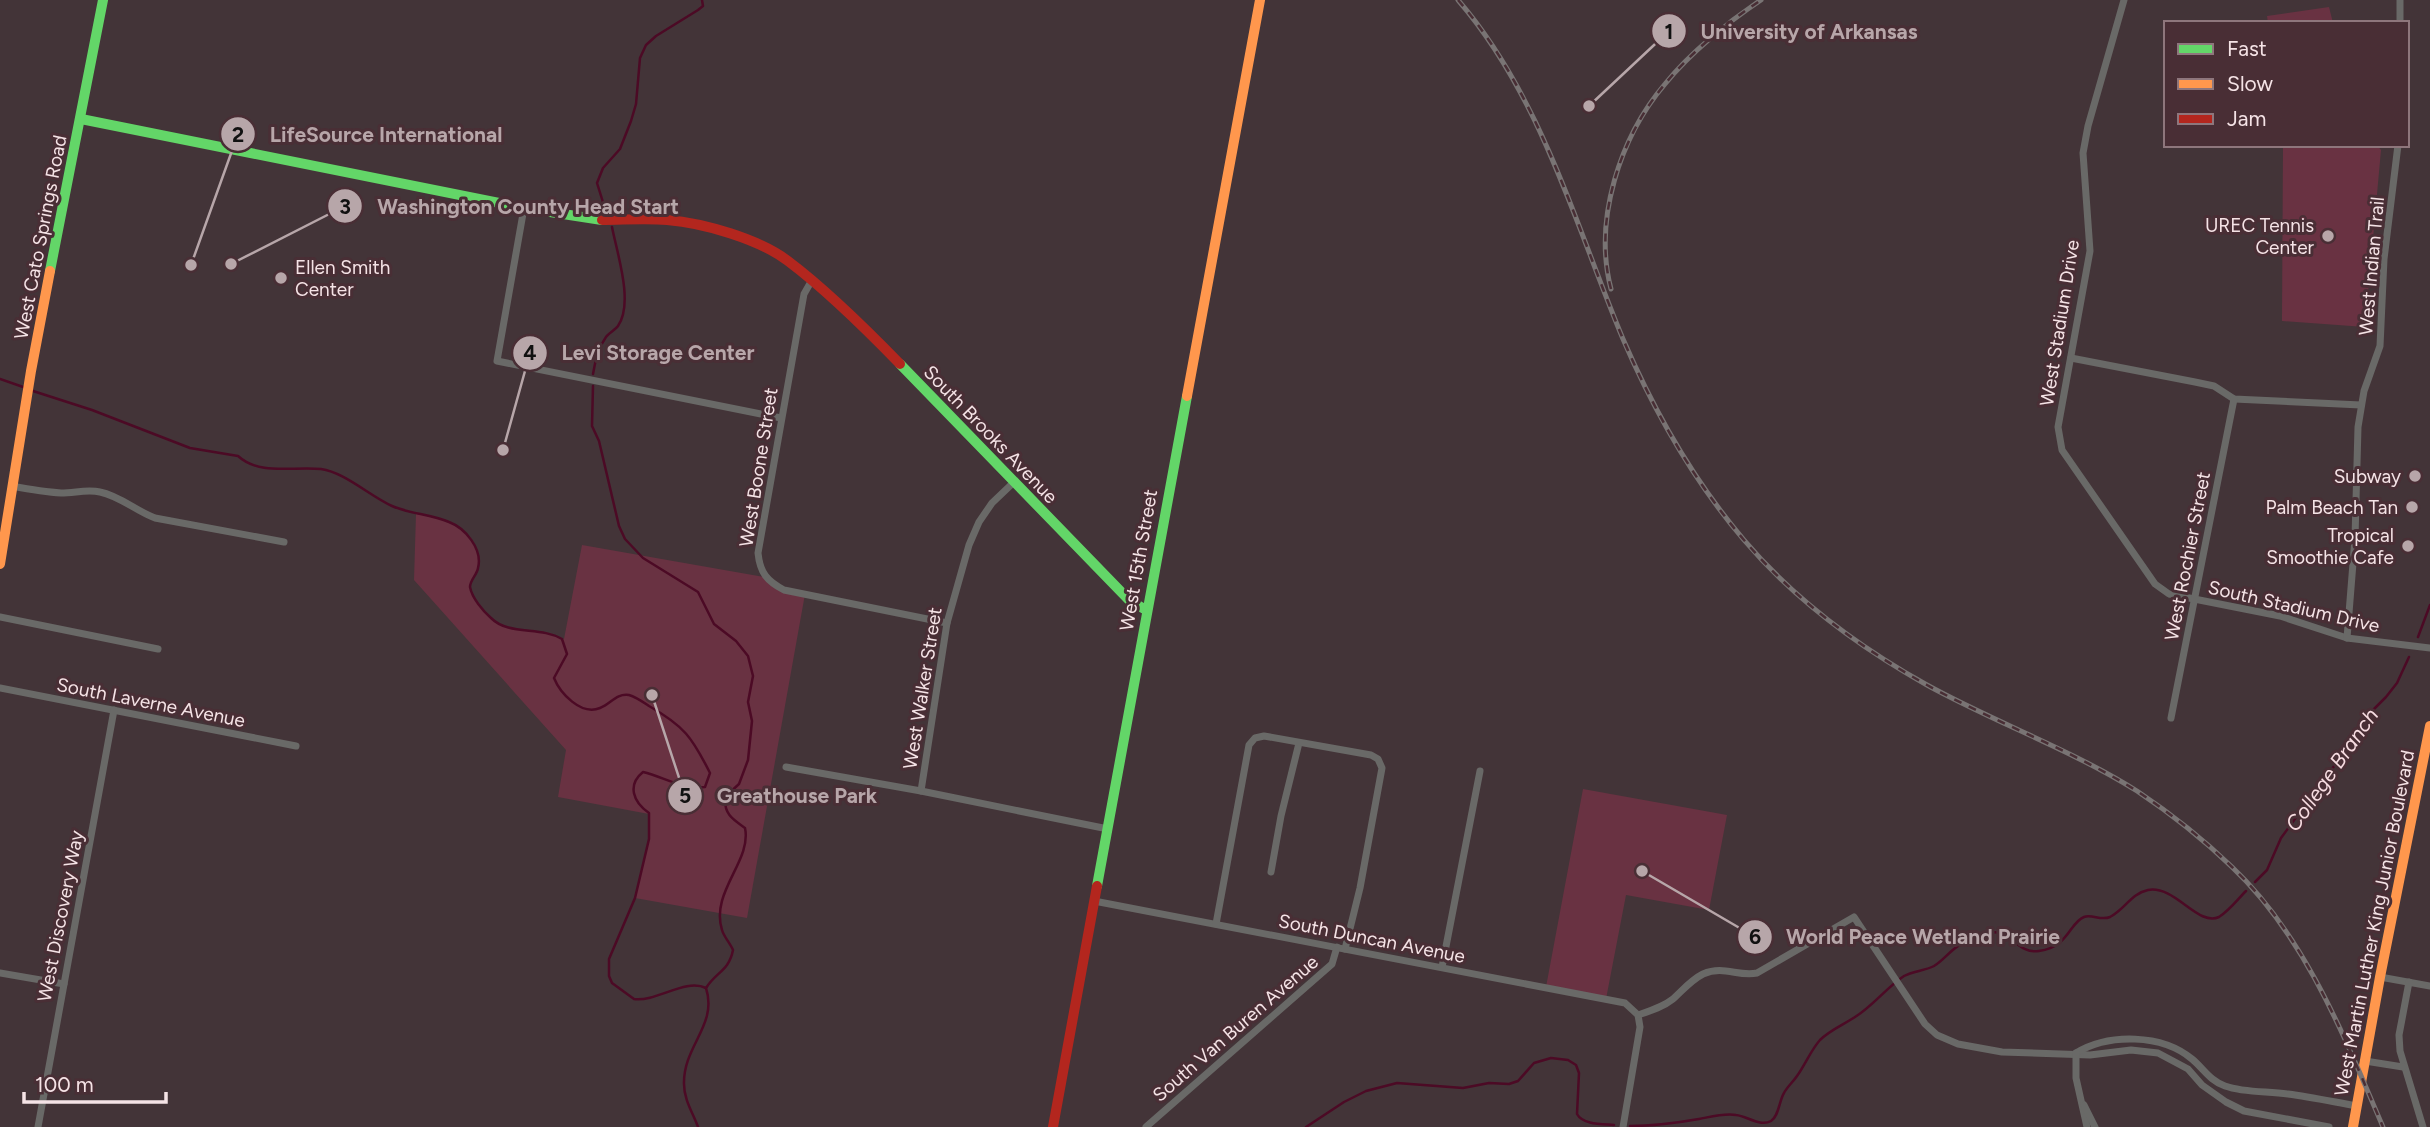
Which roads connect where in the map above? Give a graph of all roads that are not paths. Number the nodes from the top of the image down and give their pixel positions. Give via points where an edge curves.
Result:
1 (103, 0) edge
2 (1259, 0) edge
3 (2124, 0) edge
4 (2400, 0) edge
5 (2400, 21) edge
6 (81, 120) junction
7 (2399, 147) edge
8 (524, 208) junction
9 (812, 280) junction
10 (2071, 358) junction
11 (2234, 399) junction
12 (2361, 405) junction
13 (781, 418) junction
14 (1013, 483) junction
15 (12, 486) junction
16 (284, 542) dead end
17 (0, 558) edge
18 (0, 564) edge
19 (2194, 600) junction
20 (1146, 610) junction
21 (0, 617) edge
22 (947, 623) junction
23 (2347, 638) junction
24 (2430, 648) edge
25 (158, 649) dead end
26 (0, 688) edge
27 (114, 710) junction
28 (2171, 718) dead end
29 (2430, 726) edge
30 (1299, 743) junction
31 (296, 746) dead end
32 (786, 766) dead end
33 (1480, 771) dead end
34 (922, 791) junction
35 (1108, 829) junction
36 (1270, 872) dead end
37 (1094, 901) junction
38 (1216, 924) junction
39 (1341, 948) junction
40 (1442, 967) junction
41 (0, 973) edge
42 (2380, 976) junction
43 (2409, 982) junction
44 (64, 984) junction
45 (2430, 986) edge
46 (1638, 1015) junction
47 (2076, 1053) junction
48 (2365, 1061) junction
49 (2403, 1067) junction
50 (2081, 1102) junction
51 (2357, 1106) junction
52 (37, 1127) edge
53 (1053, 1127) edge
54 (1146, 1127) edge
55 (1623, 1127) edge
56 (2087, 1127) edge
57 (2095, 1127) edge
58 (2329, 1127) edge
59 (2353, 1127) edge
60 (2423, 1127) edge

1 - 6 street, West Cato Springs Road
2 - 20 street, West 15th Street
3 - 10 street, West Stadium Drive via 2082,153 2090,251
4 - 5 street
6 - 8 street, South Brooks Avenue
6 - 15 street, West Cato Springs Road
7 - 12 street, West Indian Trail via 2384,259 2380,346
8 - 9 street, South Brooks Avenue via 595,220 667,220 716,229 765,248
8 - 13 street via 497,361
9 - 13 street, West Boone Street via 804,294
9 - 14 street, South Brooks Avenue via 870,333
10 - 11 street via 2214,386
10 - 19 street, West Stadium Drive via 2058,427 2062,450 2155,584 2169,594
11 - 12 street
11 - 19 street, West Rochier Street
12 - 23 street, West Indian Trail
13 - 22 street, West Boone Street via 758,553 765,577 785,590
14 - 20 street, South Brooks Avenue via 1129,600
14 - 22 street, West Walker Street via 979,522
15 - 16 street via 102,492 155,518
15 - 17 street, West Cato Springs Road
17 - 18 street, West Cato Springs Road
19 - 23 street, South Stadium Drive via 2280,616
19 - 28 street, West Rochier Street
20 - 35 street, West 15th Street
21 - 25 street
22 - 34 street, West Walker Street
23 - 24 street, South Stadium Drive
26 - 27 street, South Laverne Avenue
27 - 31 street, South Laverne Avenue
27 - 44 street, West Discovery Way
29 - 42 street, West Martin Luther King Junior Boulevard
30 - 36 street
30 - 38 street via 1264,736 1249,745
30 - 39 street, South Van Buren Avenue via 1371,755 1382,768 1360,888
32 - 34 street
33 - 40 street
34 - 35 street
35 - 37 street, West 15th Street
37 - 38 street, South Duncan Avenue
37 - 53 street, West 15th Street
38 - 39 street, South Duncan Avenue
39 - 40 street, South Duncan Avenue
39 - 54 street, South Van Buren Avenue via 1332,964
40 - 46 street, South Duncan Avenue via 1626,1003
41 - 44 street
42 - 43 street
42 - 48 street, West Martin Luther King Junior Boulevard
43 - 45 street
43 - 49 street via 2399,1035
44 - 52 street, West Discovery Way
46 - 47 street via 1672,1000 1703,974 1720,970 1758,973 1854,917 1937,1035 2002,1052
46 - 55 street via 1640,1027
47 - 50 street
47 - 51 street via 2120,1041 2156,1041 2186,1054 2222,1085
47 - 58 street via 2158,1053 2188,1069 2202,1085 2244,1111
48 - 49 street
48 - 51 street, West Martin Luther King Junior Boulevard
49 - 60 street
50 - 56 street
50 - 57 street
51 - 59 street, West Martin Luther King Junior Boulevard

